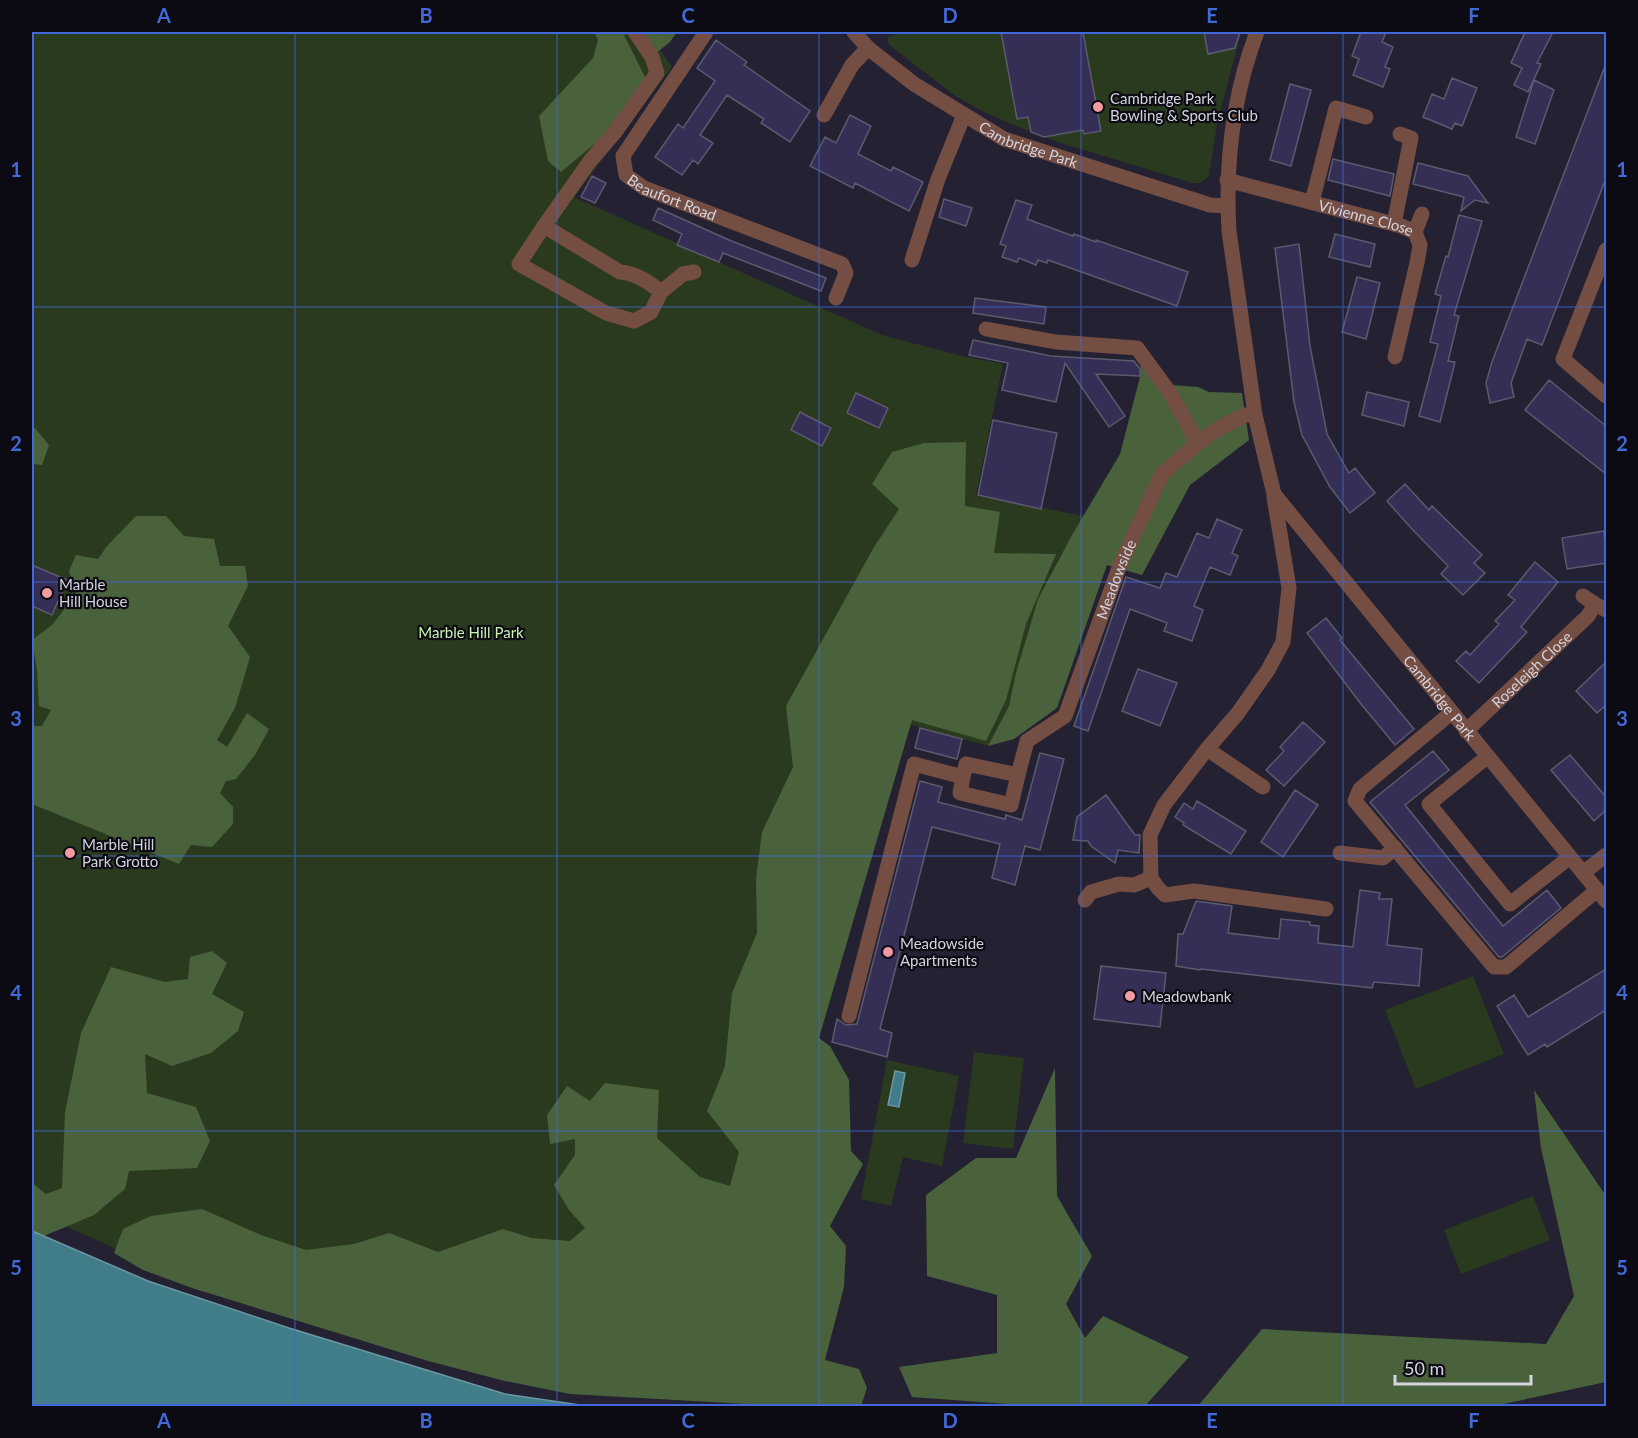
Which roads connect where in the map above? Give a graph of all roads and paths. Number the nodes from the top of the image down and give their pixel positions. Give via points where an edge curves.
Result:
1 (635, 32) edge
2 (706, 32) edge
3 (854, 32) edge
4 (1257, 32) edge
5 (868, 48) junction
6 (824, 115) dead end
7 (964, 115) junction
8 (1366, 117) dead end
9 (1400, 134) dead end
10 (1227, 180) junction
11 (1312, 202) junction
12 (1228, 206) junction
13 (1422, 214) dead end
14 (1394, 224) junction
15 (544, 226) junction
16 (1415, 232) junction
17 (1606, 250) edge
18 (912, 260) dead end
19 (694, 272) dead end
20 (661, 292) junction
21 (836, 298) dead end
22 (986, 329) dead end
23 (1395, 357) dead end
24 (1606, 396) edge
25 (1256, 415) junction
26 (1198, 443) junction
27 (1274, 494) junction
28 (1595, 603) edge
29 (1451, 713) junction
30 (1466, 731) junction
31 (1207, 749) junction
32 (1487, 757) junction
33 (1018, 775) junction
34 (963, 777) junction
35 (1263, 787) dead end
36 (1395, 848) junction
37 (1340, 853) dead end
38 (1606, 855) edge
39 (1570, 857) junction
40 (1151, 870) junction
41 (1583, 873) junction
42 (1602, 895) edge
43 (1086, 900) dead end
44 (1326, 909) dead end
45 (849, 1016) dead end

1 - 15 street via 652,57 657,73
2 - 21 street, Beaufort Road via 623,156 626,175 644,188 842,264 846,273
3 - 5 street, Cambridge Park
4 - 10 street, Cambridge Park via 1241,81
5 - 6 street via 852,65
5 - 7 street, Cambridge Park via 914,84
7 - 12 street, Cambridge Park via 1004,139 1210,205
7 - 18 street via 938,178
8 - 11 street via 1336,108
9 - 14 street via 1412,138
10 - 11 street, Vivienne Close
10 - 12 street, Cambridge Park
11 - 14 street, Vivienne Close
12 - 25 street, Cambridge Park
13 - 16 street
14 - 16 street, Vivienne Close
15 - 20 street
15 - 20 street via 519,264 606,313 634,321 651,312
16 - 23 street, Vivienne Close via 1420,245
17 - 24 street via 1563,359
19 - 20 street via 683,274
22 - 26 street via 1056,342 1137,348 1170,393
25 - 26 street, Meadowside via 1245,415
25 - 27 street, Cambridge Park
26 - 33 street, Meadowside via 1161,474 1120,565 1065,716 1027,741
27 - 29 street, Cambridge Park
27 - 31 street, Cambridge Park via 1289,588 1283,642 1244,704
28 - 30 street, Roseleigh Close via 1588,616
29 - 30 street, Cambridge Park
29 - 36 street via 1360,789 1355,801
30 - 32 street, Cambridge Park
31 - 35 street
31 - 40 street, Cambridge Park via 1164,805 1150,835
32 - 39 street, Cambridge Park
32 - 39 street via 1430,804 1510,904
33 - 34 street via 966,764
33 - 34 street, Meadowside via 1011,805 960,793
34 - 45 street via 914,764
36 - 37 street via 1383,858
36 - 42 street via 1494,967 1506,967
38 - 41 street
39 - 41 street, Cambridge Park
40 - 43 street via 1134,885 1119,884 1090,892
40 - 44 street via 1165,895 1194,891
41 - 42 street, Cambridge Park

